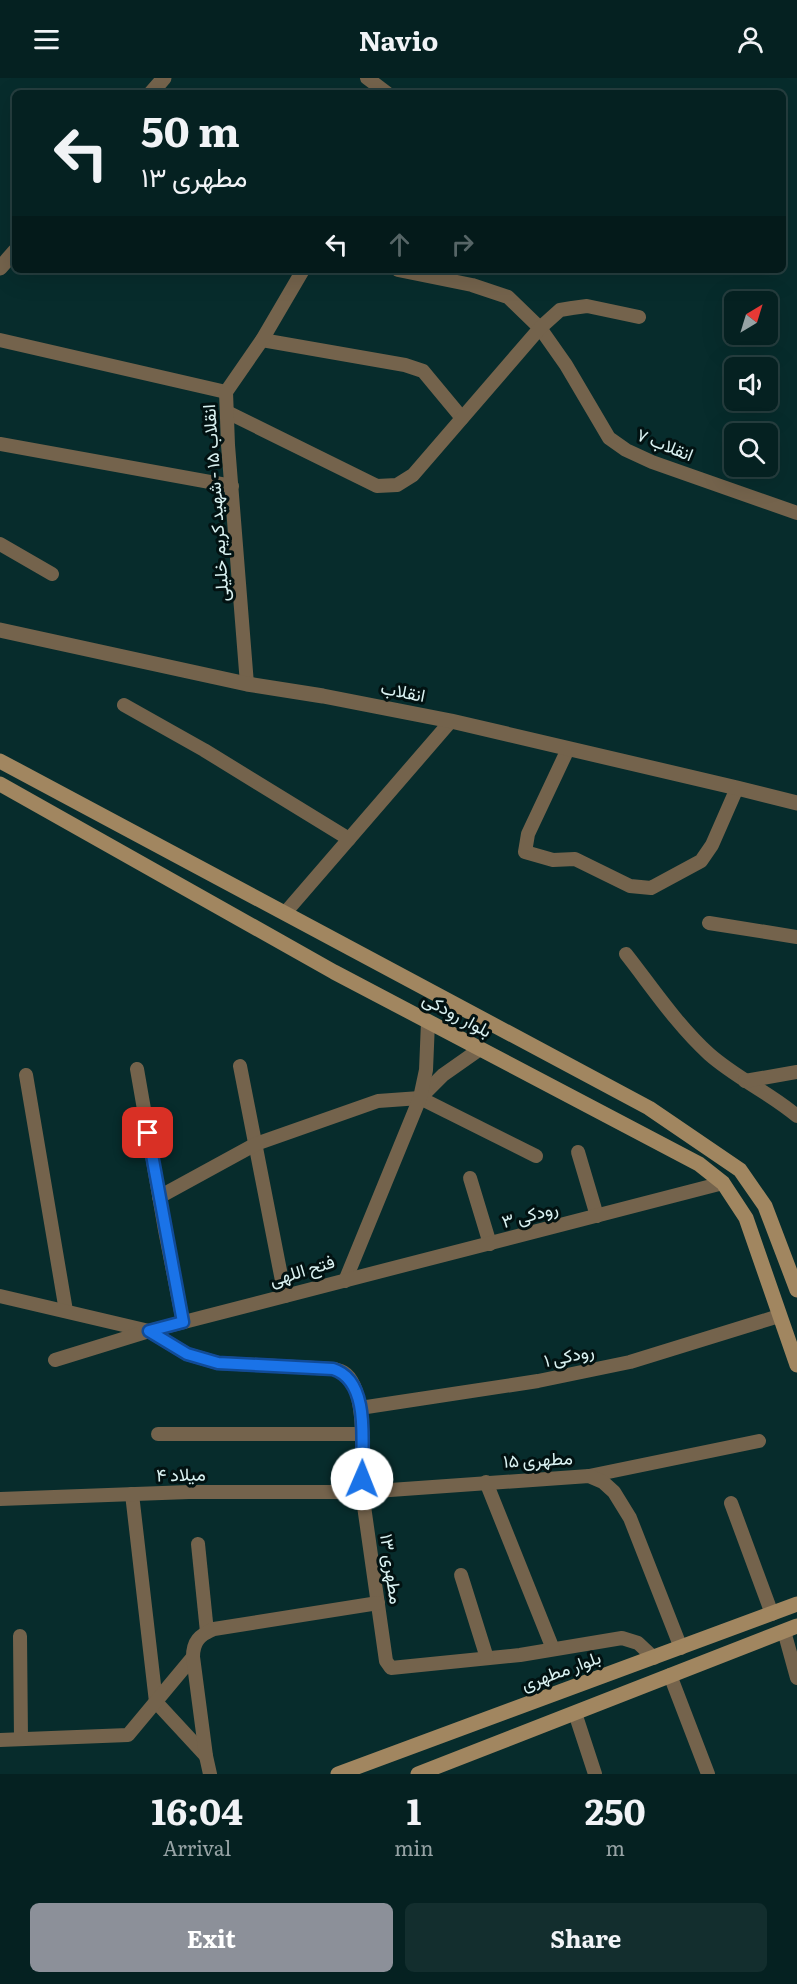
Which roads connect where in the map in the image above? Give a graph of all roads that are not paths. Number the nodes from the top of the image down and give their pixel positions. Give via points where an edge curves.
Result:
1 (164, 78) edge
2 (367, 78) edge
3 (154, 90) edge
4 (383, 90) edge
5 (12, 254) edge
6 (0, 268) edge
7 (301, 273) edge
8 (413, 273) edge
9 (639, 316) dead end
10 (540, 328) junction
11 (0, 340) edge
12 (262, 340) junction
13 (226, 392) junction
14 (228, 412) junction
15 (462, 418) junction
16 (0, 444) edge
17 (232, 486) junction
18 (797, 513) edge
19 (0, 544) edge
20 (52, 574) dead end
21 (0, 630) edge
22 (247, 684) junction
23 (124, 705) dead end
24 (451, 722) junction
25 (568, 749) junction
26 (0, 761) edge
27 (0, 784) edge
28 (737, 788) junction
29 (797, 803) edge
30 (349, 839) junction
31 (285, 913) junction
32 (709, 923) dead end
33 (797, 936) edge
34 (626, 954) dead end
35 (428, 1022) junction
36 (480, 1049) junction
37 (240, 1066) dead end
38 (138, 1069) dead end
39 (797, 1072) edge
40 (26, 1075) dead end
41 (745, 1081) junction
42 (420, 1098) junction
43 (797, 1116) edge
44 (255, 1144) junction
45 (578, 1152) dead end
46 (536, 1156) dead end
47 (470, 1178) dead end
48 (723, 1183) junction
49 (159, 1197) junction
50 (597, 1216) junction
51 (490, 1244) junction
52 (345, 1281) junction
53 (797, 1290) edge
54 (0, 1296) edge
55 (285, 1296) junction
56 (66, 1311) junction
57 (779, 1316) junction
58 (183, 1322) junction
59 (149, 1331) junction
60 (55, 1360) dead end
61 (797, 1365) edge
62 (360, 1408) junction
63 (158, 1434) dead end
64 (363, 1434) junction
65 (759, 1441) dead end
66 (589, 1476) junction
67 (486, 1482) junction
68 (362, 1492) junction
69 (132, 1494) junction
70 (0, 1499) edge
71 (730, 1503) dead end
72 (198, 1544) dead end
73 (461, 1575) dead end
74 (378, 1603) junction
75 (797, 1604) edge
76 (772, 1614) junction
77 (790, 1629) edge
78 (203, 1634) junction
79 (20, 1636) dead end
80 (681, 1647) junction
81 (553, 1649) junction
82 (193, 1657) junction
83 (487, 1658) junction
84 (654, 1658) junction
85 (670, 1676) junction
86 (797, 1678) edge
87 (156, 1702) junction
88 (575, 1713) junction
89 (21, 1739) junction
90 (0, 1740) edge
91 (206, 1756) junction
92 (210, 1774) edge
93 (338, 1774) edge
94 (418, 1774) edge
95 (595, 1774) edge
96 (708, 1774) edge

1 - 3 street
2 - 4 street
5 - 6 street
7 - 12 street, انقلاب ۱۵ - شهید کریم خلیلی
8 - 10 street, انقلاب ۷ via 508,297
9 - 10 street via 588,306 560,310
10 - 15 street
10 - 18 street, انقلاب ۷ via 609,438 652,462
11 - 13 street
12 - 13 street, انقلاب ۱۵ - شهید کریم خلیلی
12 - 15 street via 423,371
13 - 14 street, انقلاب ۱۵ - شهید کریم خلیلی
14 - 15 street via 377,486 397,486 413,475
14 - 17 street, انقلاب ۱۵ - شهید کریم خلیلی
16 - 17 street
17 - 22 street, انقلاب ۱۵ - شهید کریم خلیلی
19 - 20 street
21 - 22 street, انقلاب
22 - 24 street, انقلاب
23 - 30 street
24 - 25 street, انقلاب
24 - 30 street
25 - 28 street, انقلاب
25 - 28 street via 528,834 525,852 553,860 575,859 630,886 651,888 701,861 712,846
26 - 31 main road, بلوار رودکی
27 - 35 main road, بلوار رودکی
28 - 29 street, انقلاب
30 - 31 street
31 - 53 main road, بلوار رودکی via 649,1108 740,1170 765,1206
32 - 33 street
34 - 41 street via 691,1035
35 - 36 main road, بلوار رودکی
35 - 42 street via 426,1070
36 - 42 street via 443,1075
36 - 48 main road, بلوار رودکی via 699,1164
37 - 44 street
38 - 49 street
39 - 41 street
40 - 56 street
41 - 43 street
42 - 44 street via 378,1101
42 - 46 street
42 - 52 street, فتح اللهی
44 - 49 street
44 - 55 street
45 - 50 street
47 - 51 street
48 - 50 street, رودکی ۳
48 - 57 main road, بلوار رودکی via 746,1218
49 - 58 street
50 - 51 street, رودکی ۳
51 - 52 street, رودکی ۳
52 - 55 street, فتح اللهی
54 - 56 street, فتح اللهی
55 - 58 street, فتح اللهی
56 - 59 street, فتح اللهی
57 - 61 main road, بلوار رودکی
57 - 62 street, رودکی ۱ via 630,1362 538,1381
58 - 59 street, فتح اللهی
59 - 60 street, فتح اللهی
59 - 62 street, مطهری ۱۳ via 187,1354 218,1363 343,1372 354,1386
62 - 64 street, مطهری ۱۳
63 - 64 street
64 - 68 street, مطهری ۱۳
65 - 66 street
66 - 67 street, مطهری ۱۵
66 - 80 street, مطهری ۱۵ via 614,1492 630,1518
67 - 68 street, مطهری ۱۵
67 - 81 street
68 - 69 street, میلاد ۴
68 - 74 street, مطهری ۱۳
69 - 70 street, میلاد ۴
69 - 87 street
71 - 76 street
72 - 78 street
73 - 83 street
74 - 78 street
74 - 83 street, مطهری ۱۳ via 386,1661 391,1668
75 - 76 main road, بلوار مطهری
76 - 80 main road, بلوار مطهری
77 - 85 main road
77 - 86 street
78 - 82 street via 193,1648
79 - 89 street
80 - 84 main road, بلوار مطهری
81 - 83 street, مطهری ۱۳
81 - 84 street, مطهری ۱۳ via 622,1638 638,1643
82 - 87 street
82 - 91 street
84 - 93 main road, بلوار مطهری
85 - 88 main road
85 - 96 street
87 - 89 street via 128,1735
87 - 91 street
88 - 94 main road
88 - 95 street
89 - 90 street
91 - 92 street

